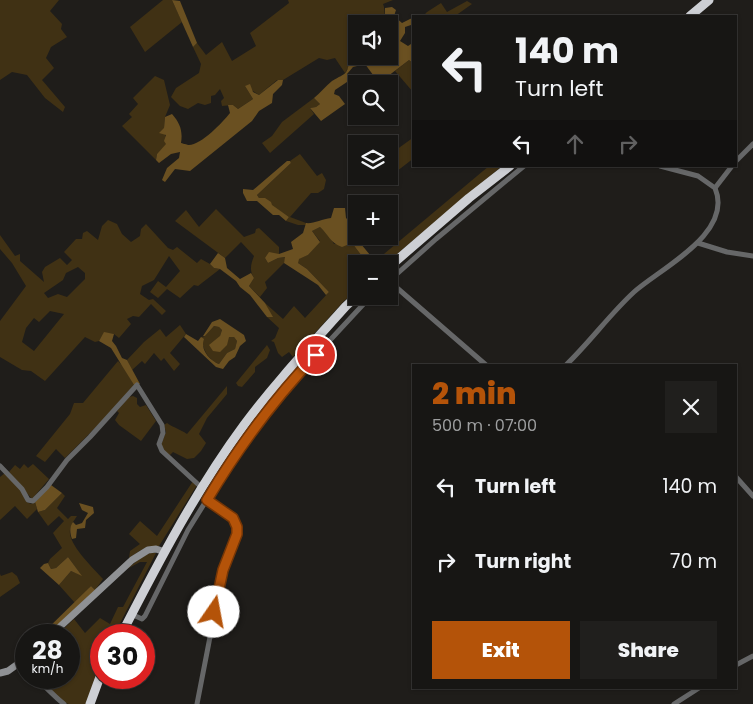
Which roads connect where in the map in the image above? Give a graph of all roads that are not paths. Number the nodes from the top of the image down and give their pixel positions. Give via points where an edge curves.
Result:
1 (709, 0) edge
2 (691, 15) edge
3 (753, 144) edge
4 (737, 160) edge
5 (509, 167) edge
6 (523, 167) edge
7 (664, 167) edge
8 (731, 167) edge
9 (715, 188) junction
10 (698, 243) junction
11 (753, 256) edge
12 (398, 259) edge
13 (398, 273) edge
14 (398, 289) edge
15 (348, 305) edge
16 (363, 305) edge
17 (308, 348) junction
18 (316, 355) junction
19 (572, 360) junction
20 (485, 364) edge
21 (567, 364) edge
22 (576, 364) edge
23 (250, 418) junction
24 (259, 423) junction
25 (0, 466) edge
26 (737, 478) edge
27 (201, 487) junction
28 (753, 496) edge
29 (207, 500) junction
30 (165, 552) junction
31 (132, 614) junction
32 (63, 624) edge
33 (127, 624) edge
34 (753, 656) edge
35 (737, 664) edge
36 (15, 666) edge
37 (0, 673) edge
38 (46, 689) edge
39 (96, 689) edge
40 (698, 689) edge
41 (64, 704) edge
42 (90, 704) edge
43 (197, 704) edge
44 (674, 704) edge

1 - 2 highway
3 - 4 street
5 - 12 highway
6 - 13 street
7 - 9 street via 698,176
8 - 9 street
9 - 10 street via 718,210
10 - 11 street
10 - 19 street via 634,292
14 - 20 street
15 - 17 highway
16 - 18 street
17 - 18 street
17 - 23 highway
18 - 24 street
19 - 21 street
19 - 22 street
23 - 24 street
23 - 27 highway
24 - 29 street
25 - 27 street via 28,500 33,501 137,385 162,424 159,444 162,451
26 - 28 street
27 - 30 highway
29 - 31 street via 188,530 145,616 142,619
29 - 43 street via 233,518 237,532 223,570
30 - 31 highway
30 - 32 street via 148,550 132,560
31 - 33 highway
34 - 35 street
36 - 37 street
38 - 41 street
39 - 42 highway
40 - 44 street

